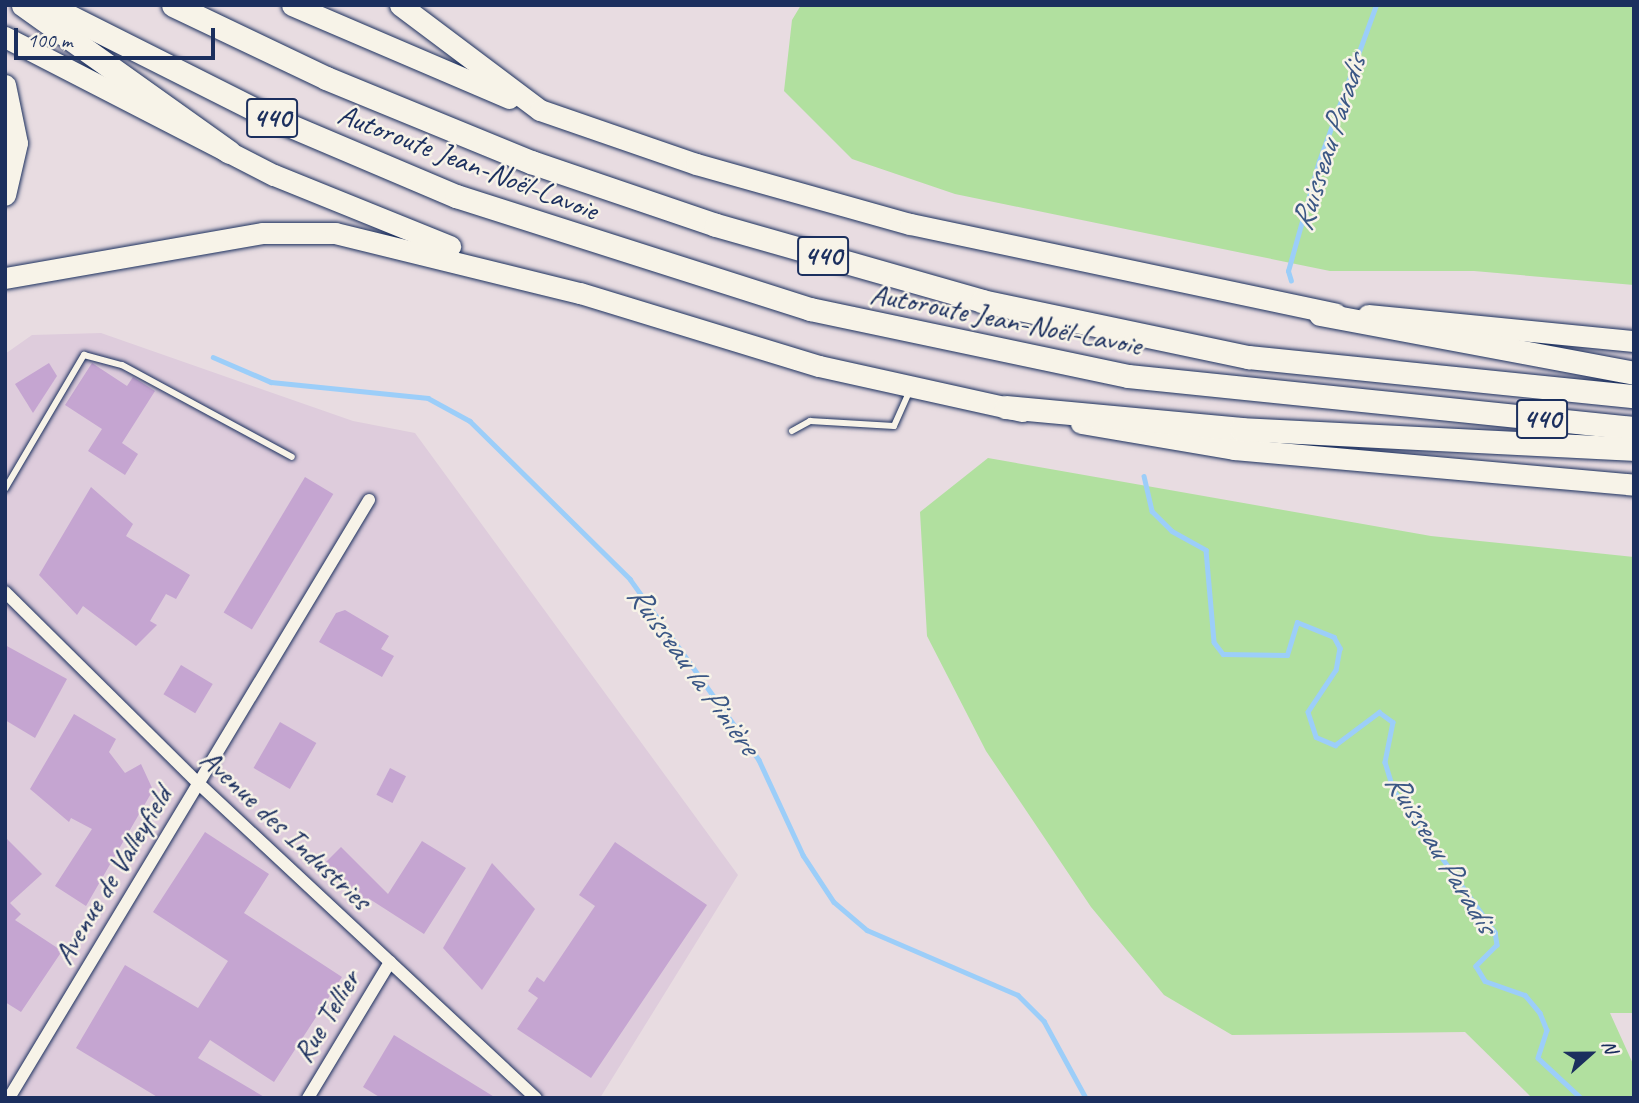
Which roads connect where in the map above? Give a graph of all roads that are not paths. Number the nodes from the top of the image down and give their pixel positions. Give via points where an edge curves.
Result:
1 (23, 5) edge
2 (47, 5) edge
3 (173, 5) edge
4 (292, 5) edge
5 (400, 5) edge
6 (5, 37) edge
7 (5, 85) edge
8 (541, 110) junction
9 (229, 152) junction
10 (5, 195) edge
11 (11, 279) edge
12 (580, 293) junction
13 (1321, 314) junction
14 (1634, 341) edge
15 (1634, 373) edge
16 (911, 388) junction
17 (1634, 396) edge
18 (1006, 407) junction
19 (1634, 428) edge
20 (792, 432) dead end
21 (1634, 449) edge
22 (292, 457) dead end
23 (1634, 485) edge
24 (5, 489) edge
25 (369, 500) dead end
26 (5, 592) edge
27 (198, 783) junction
28 (390, 962) junction
29 (9, 1098) edge
30 (308, 1098) edge
31 (536, 1098) edge

1 - 9 highway
2 - 19 highway, Autoroute Jean-Noël-Lavoie / 440 via 272,118 456,196 626,256 823,313 1140,378
3 - 17 highway, Autoroute Jean-Noël-Lavoie / 440 via 359,93 557,171 716,225 982,301 1248,357
4 - 8 highway
5 - 8 highway
6 - 9 highway
7 - 10 highway via 17,143
8 - 13 highway via 856,211
9 - 12 highway via 335,201
11 - 12 highway via 228,238 320,231
12 - 16 highway via 723,340
13 - 14 highway via 1424,318
13 - 15 highway
16 - 18 highway
16 - 20 lane via 894,426 810,421
18 - 21 highway via 1241,429
18 - 23 highway via 1234,449
22 - 24 lane via 122,365 84,355
25 - 27 street, Avenue de Valleyfield
26 - 27 street, Avenue des Industries
27 - 28 street, Avenue des Industries
27 - 29 street, Avenue de Valleyfield
28 - 30 street, Rue Tellier
28 - 31 street, Avenue des Industries

